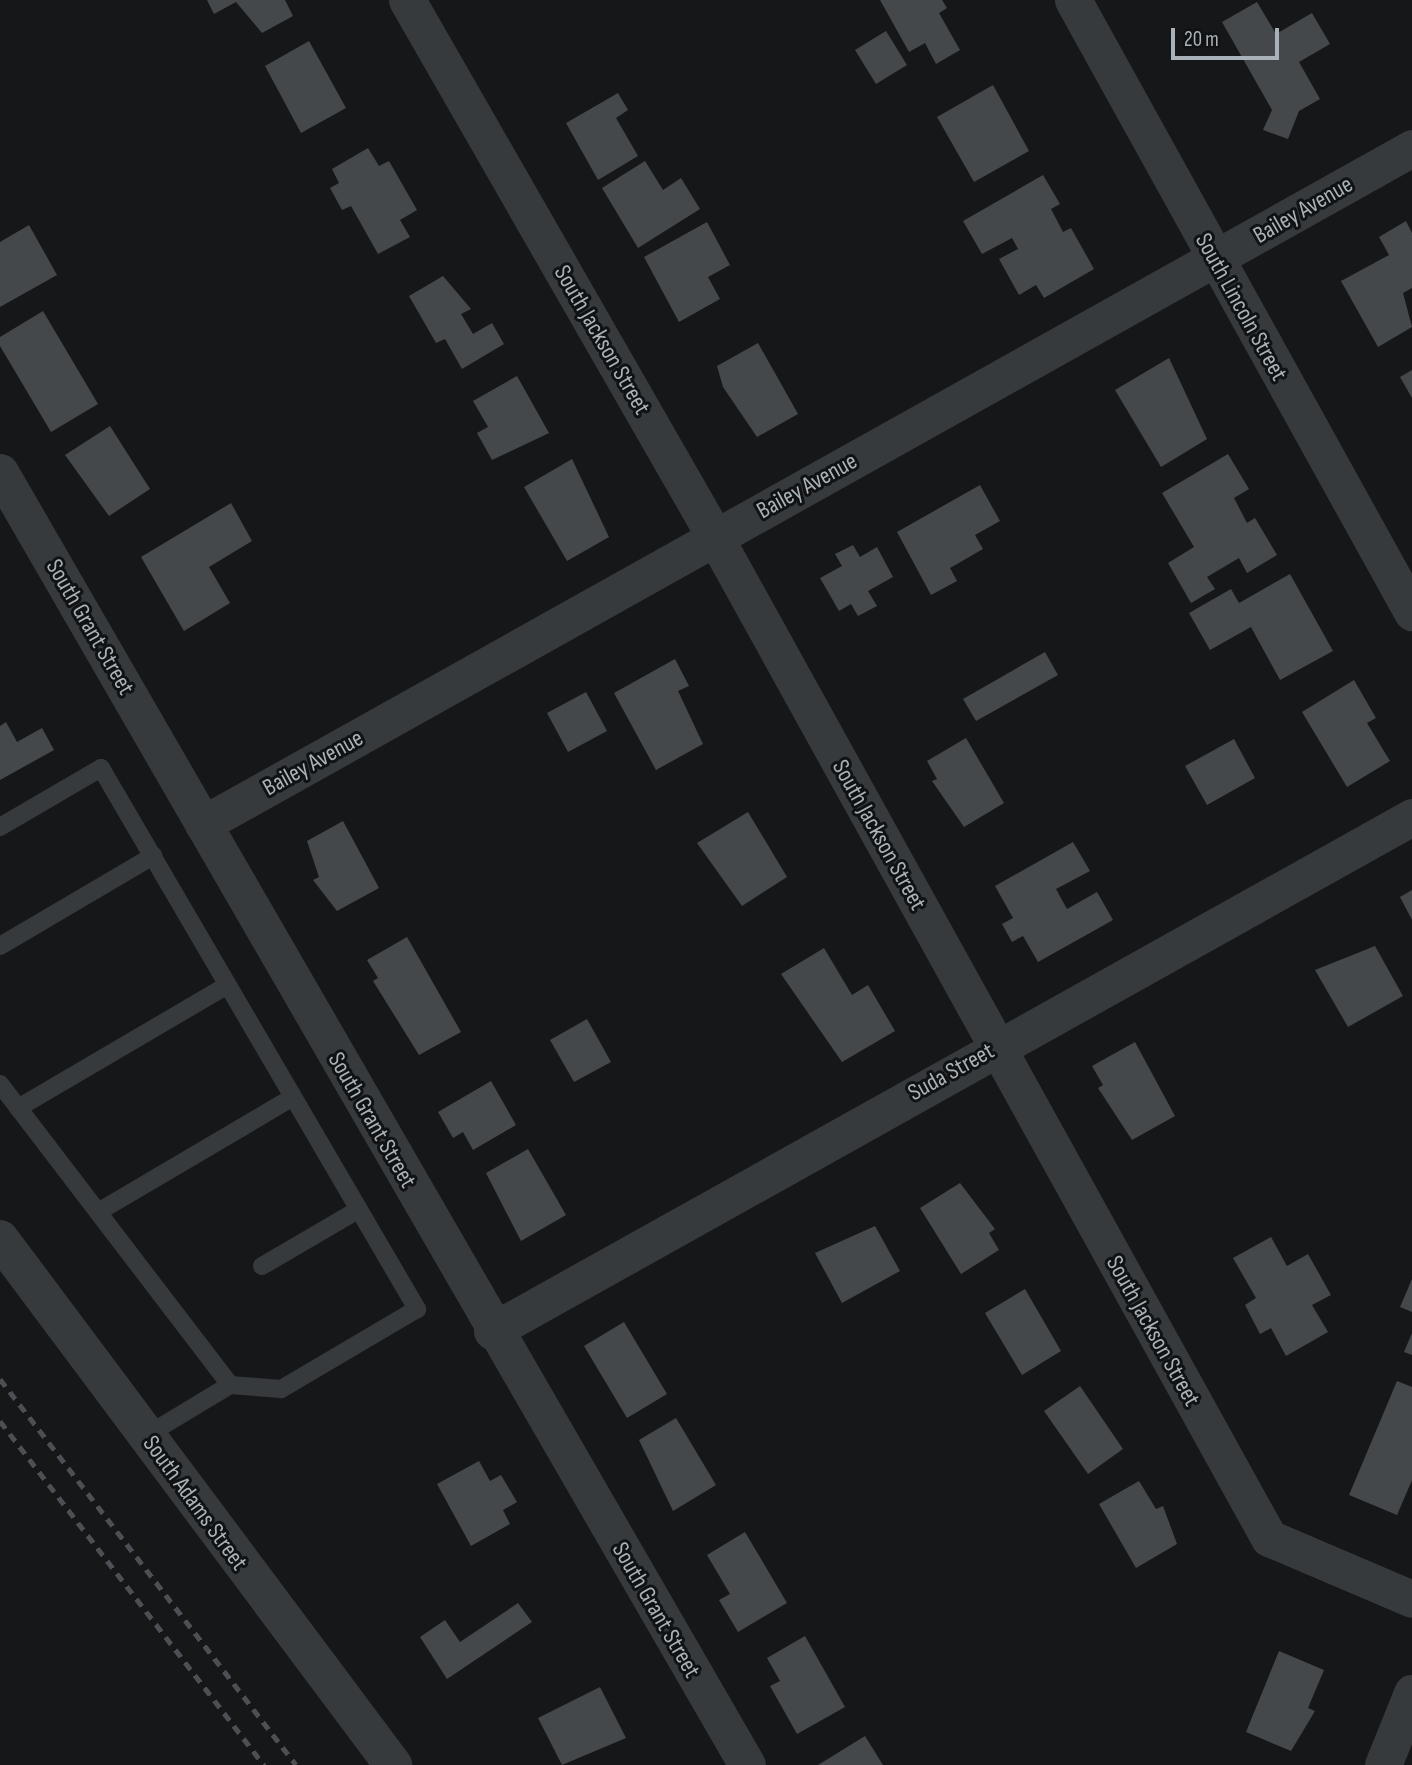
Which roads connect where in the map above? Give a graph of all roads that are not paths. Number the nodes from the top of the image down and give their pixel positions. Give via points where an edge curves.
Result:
1 (407, 0) edge
2 (1073, 0) edge
3 (1412, 148) edge
4 (1215, 261) junction
5 (0, 472) edge
6 (715, 537) junction
7 (1412, 612) edge
8 (1412, 817) edge
9 (204, 824) junction
10 (0, 827) edge
11 (153, 856) junction
12 (0, 946) edge
13 (228, 985) junction
14 (995, 1047) junction
15 (0, 1084) edge
16 (293, 1097) junction
17 (18, 1108) junction
18 (358, 1210) junction
19 (98, 1212) junction
20 (0, 1239) edge
21 (262, 1266) dead end
22 (492, 1331) junction
23 (230, 1385) junction
24 (147, 1435) junction
25 (1412, 1600) edge
26 (1412, 1693) edge
27 (393, 1765) edge
28 (747, 1765) edge
29 (1383, 1765) edge

1 - 6 street, South Jackson Street
2 - 4 street, South Lincoln Street
3 - 4 street, Bailey Avenue
4 - 6 street, Bailey Avenue
4 - 7 street, South Lincoln Street
5 - 9 street, South Grant Street
6 - 9 street, Bailey Avenue
6 - 14 street, South Jackson Street
8 - 14 street, Suda Street
9 - 22 street, South Grant Street
10 - 11 lane via 101,768
11 - 12 lane
11 - 13 lane
13 - 16 lane
13 - 17 lane
14 - 22 street, Suda Street
14 - 25 street, South Jackson Street via 1269,1538
15 - 17 lane
16 - 18 lane
16 - 19 lane
17 - 19 lane
18 - 21 lane
18 - 23 lane via 416,1309 281,1389
19 - 23 lane
20 - 24 street, South Adams Street
22 - 28 street, South Grant Street
23 - 24 lane
24 - 27 street, South Adams Street
26 - 29 street

